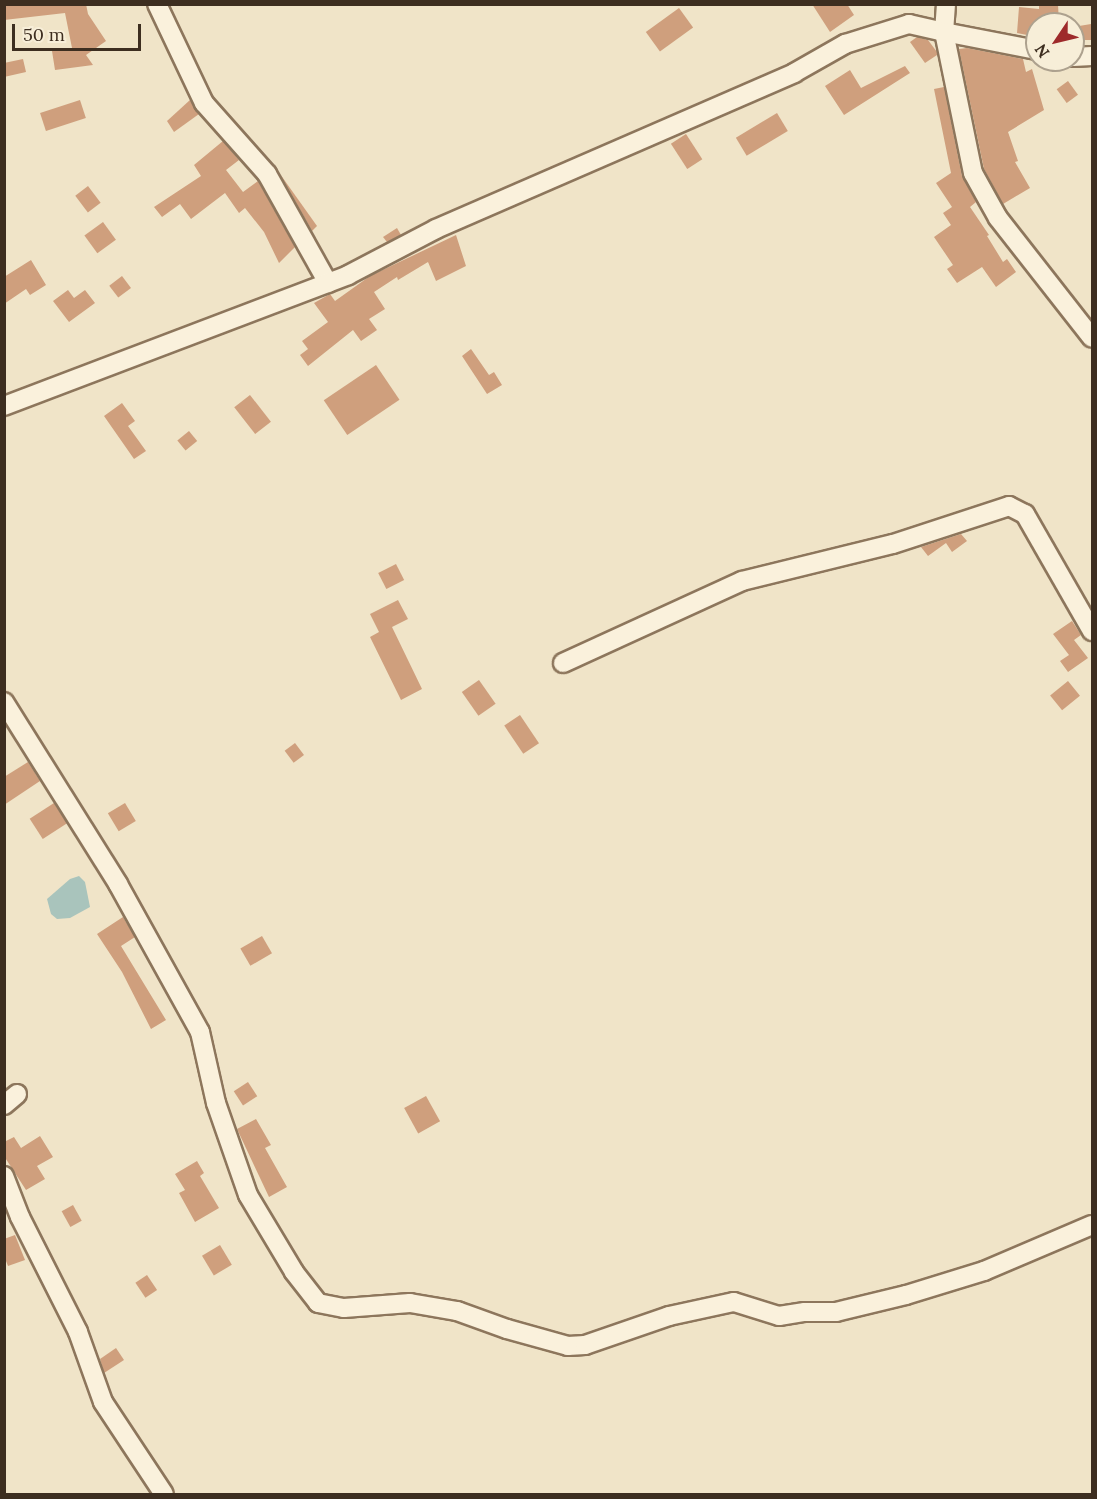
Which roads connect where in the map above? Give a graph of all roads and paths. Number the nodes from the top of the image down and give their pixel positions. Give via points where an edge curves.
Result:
1 (157, 4) edge
2 (946, 4) edge
3 (944, 32) junction
4 (1025, 48) edge
5 (328, 283) junction
6 (1092, 338) edge
7 (4, 406) edge
8 (1092, 632) edge
9 (564, 663) dead end
10 (4, 702) edge
11 (6, 1187) edge
12 (1092, 1225) edge
13 (164, 1494) edge

1 - 5 street via 204,103 267,174
2 - 3 street
3 - 4 street
3 - 5 street via 909,24 845,44 794,73 436,229
3 - 6 street via 973,173 998,218
5 - 7 street
8 - 9 street via 1025,514 1009,506 893,544 742,581
10 - 12 street via 118,884 196,1023 216,1103 248,1195 318,1304 344,1308 410,1303 457,1311 568,1346 585,1345 669,1316 735,1302 778,1316 836,1312 984,1270
11 - 13 street via 78,1332 103,1402

